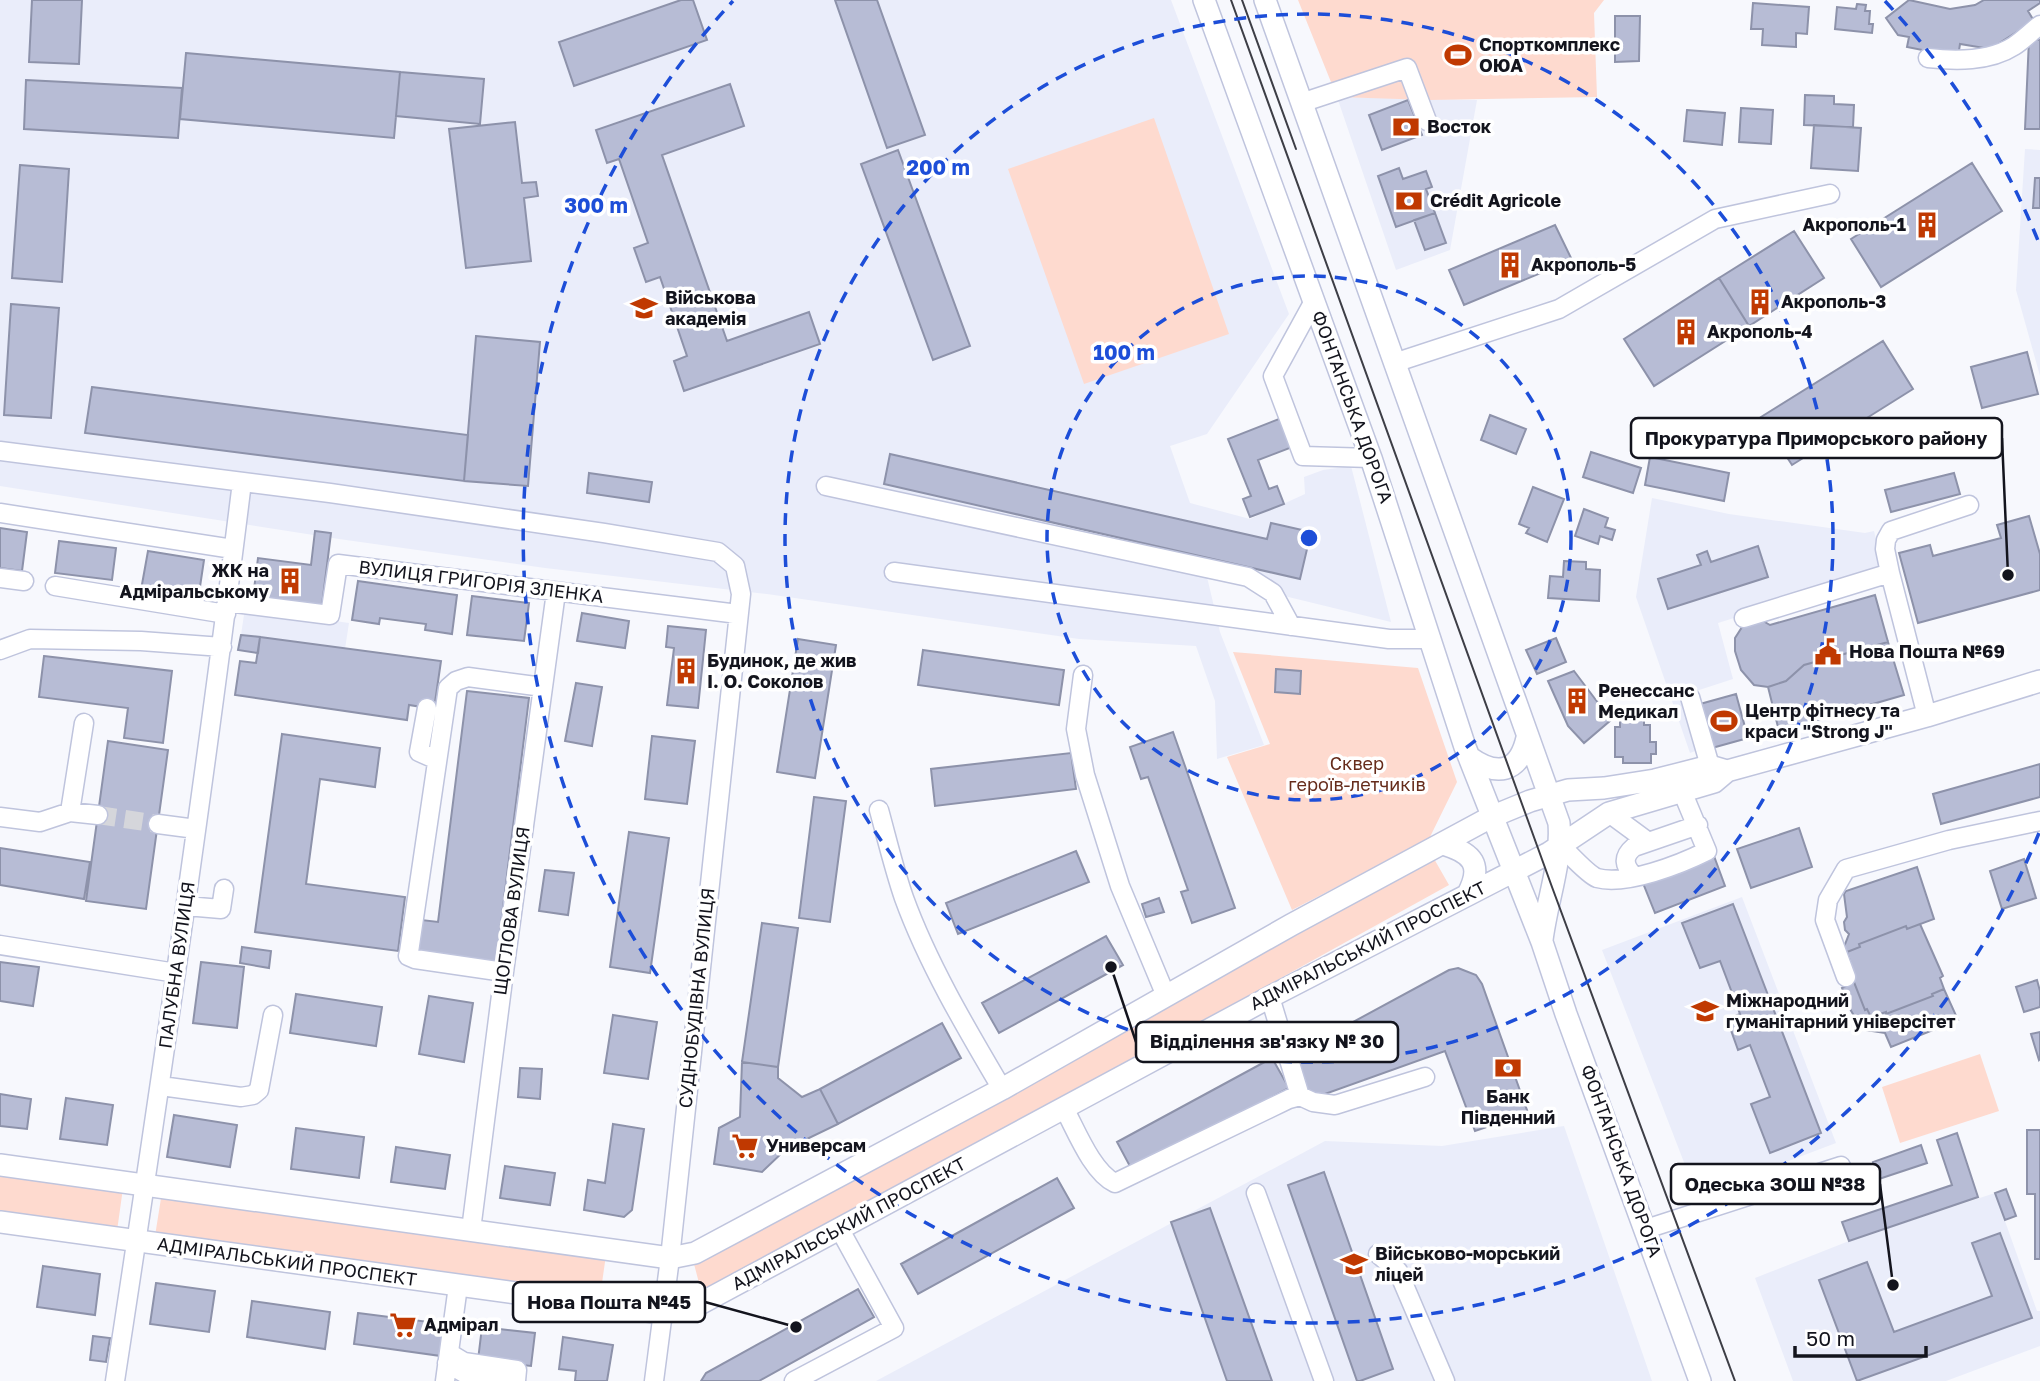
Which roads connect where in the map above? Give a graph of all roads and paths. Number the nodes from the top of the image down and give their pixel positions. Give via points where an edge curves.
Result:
1 (1204, 0) edge
2 (1265, 0) edge
3 (2040, 25) edge
4 (1928, 58) dead end
5 (1301, 103) junction
6 (1427, 121) dead end
7 (1830, 194) dead end
8 (1314, 301) junction
9 (1394, 363) junction
10 (0, 452) edge
11 (1371, 458) junction
12 (242, 482) junction
13 (826, 486) dead end
14 (1969, 505) dead end
15 (0, 513) edge
16 (233, 549) junction
17 (894, 572) dead end
18 (1890, 573) junction
19 (0, 578) edge
20 (24, 582) dead end
21 (55, 586) dead end
22 (556, 592) junction
23 (226, 608) junction
24 (737, 614) junction
25 (1744, 618) dead end
26 (1291, 626) junction
27 (1431, 639) junction
28 (222, 647) junction
29 (0, 650) edge
30 (1083, 675) dead end
31 (2040, 681) edge
32 (544, 687) junction
33 (1690, 696) dead end
34 (428, 708) dead end
35 (1927, 716) junction
36 (84, 723) dead end
37 (1527, 738) junction
38 (1469, 757) junction
39 (437, 760) junction
40 (1718, 768) junction
41 (1682, 791) junction
42 (1550, 795) junction
43 (879, 810) dead end
44 (70, 812) junction
45 (1609, 813) junction
46 (98, 816) tunnel mouth
47 (0, 817) edge
48 (1491, 817) junction
49 (2040, 821) edge
50 (158, 824) tunnel mouth
51 (1698, 825) junction
52 (196, 829) junction
53 (1647, 841) junction
54 (1443, 844) junction
55 (1561, 845) junction
56 (1513, 872) junction
57 (1634, 876) junction
58 (224, 889) dead end
59 (1468, 894) junction
60 (186, 906) junction
61 (1542, 942) junction
62 (0, 945) edge
63 (504, 972) junction
64 (176, 973) junction
65 (1846, 977) dead end
66 (1167, 996) junction
67 (1270, 997) junction
68 (273, 1015) dead end
69 (1425, 1077) dead end
70 (161, 1086) junction
71 (1002, 1088) junction
72 (1300, 1096) junction
73 (1064, 1108) junction
74 (0, 1165) edge
75 (1841, 1166) dead end
76 (144, 1185) junction
77 (1256, 1193) dead end
78 (0, 1222) edge
79 (839, 1228) junction
80 (1646, 1229) junction
81 (471, 1230) junction
82 (137, 1241) junction
83 (1378, 1254) dead end
84 (670, 1258) junction
85 (458, 1286) junction
86 (662, 1313) junction
87 (447, 1366) edge
88 (115, 1381) edge
89 (654, 1381) edge
90 (794, 1381) edge
91 (1324, 1381) edge
92 (1445, 1381) edge
93 (1700, 1381) edge

1 - 8 main road, ФОНТАНСЬКА ДОРОГА
2 - 5 main road
3 - 4 street via 2011,48 1977,59
5 - 6 street via 1407,68
5 - 9 main road
7 - 9 street via 1715,219 1559,309
8 - 11 main road, ФОНТАНСЬКА ДОРОГА
8 - 11 street via 1273,376 1285,411 1303,456
9 - 37 main road
10 - 12 street, СУДНОБУДІВНА ВУЛИЦЯ
11 - 27 main road, ФОНТАНСЬКА ДОРОГА
12 - 16 street, ПАЛУБНА ВУЛИЦЯ
12 - 24 street, СУДНОБУДІВНА ВУЛИЦЯ via 718,552 735,566 739,578
13 - 26 street via 1248,576 1273,593
14 - 18 street via 1891,531 1885,549
15 - 16 street
16 - 23 street, ПАЛУБНА ВУЛИЦЯ
17 - 26 street
18 - 25 street
18 - 35 street
19 - 20 street
21 - 23 street
22 - 23 street, ВУЛИЦЯ ГРИГОРІЯ ЗЛЕНКА via 338,564 330,615
22 - 24 street, ВУЛИЦЯ ГРИГОРІЯ ЗЛЕНКА
22 - 32 street, ЩОГЛОВА ВУЛИЦЯ
23 - 28 street, ПАЛУБНА ВУЛИЦЯ
24 - 84 street, СУДНОБУДІВНА ВУЛИЦЯ
26 - 27 street via 1389,639
27 - 38 main road, ФОНТАНСЬКА ДОРОГА
28 - 29 street via 30,639
28 - 52 street, ПАЛУБНА ВУЛИЦЯ
30 - 66 street via 1076,729 1085,775 1119,886
31 - 35 main road
32 - 39 street via 468,677 456,681 448,688
32 - 63 street, ЩОГЛОВА ВУЛИЦЯ
33 - 40 street
34 - 39 street via 419,752
35 - 40 main road
36 - 44 street
37 - 38 main road via 1523,754 1509,768 1490,769
37 - 42 main road
38 - 48 main road, ФОНТАНСЬКА ДОРОГА
39 - 63 street via 408,956
40 - 41 main road, АДМІРАЛЬСЬКИЙ ПРОСПЕКТ via 1714,782
40 - 42 main road
41 - 45 main road, АДМІРАЛЬСЬКИЙ ПРОСПЕКТ
41 - 51 street
42 - 48 main road
42 - 55 main road
43 - 71 street via 903,896 921,940
44 - 46 street
44 - 47 street via 40,822
45 - 53 street
45 - 55 main road, АДМІРАЛЬСЬКИЙ ПРОСПЕКТ
48 - 54 main road
48 - 56 main road, ФОНТАНСЬКА ДОРОГА
49 - 65 street via 1846,869 1828,900 1825,920
50 - 52 street
51 - 53 street
51 - 57 street via 1707,851
52 - 60 street, ПАЛУБНА ВУЛИЦЯ
53 - 57 street via 1627,853 1626,869
54 - 59 main road via 1459,848 1476,868
54 - 66 main road
55 - 56 main road, АДМІРАЛЬСЬКИЙ ПРОСПЕКТ
55 - 57 street via 1595,877 1617,880
55 - 61 main road, ФОНТАНСЬКА ДОРОГА
56 - 59 main road, АДМІРАЛЬСЬКИЙ ПРОСПЕКТ
56 - 61 main road, ФОНТАНСЬКА ДОРОГА
58 - 60 street via 221,909
59 - 67 main road, АДМІРАЛЬСЬКИЙ ПРОСПЕКТ
60 - 64 street, ПАЛУБНА ВУЛИЦЯ
61 - 80 main road, ФОНТАНСЬКА ДОРОГА
62 - 64 street
63 - 81 street, ЩОГЛОВА ВУЛИЦЯ
64 - 70 street, ПАЛУБНА ВУЛИЦЯ
66 - 71 main road
67 - 72 street
67 - 73 main road, АДМІРАЛЬСЬКИЙ ПРОСПЕКТ
68 - 70 street via 259,1090 253,1095
69 - 72 street via 1335,1105
70 - 76 street, ПАЛУБНА ВУЛИЦЯ
71 - 84 main road via 695,1253
72 - 73 street via 1115,1183 1098,1169
73 - 79 main road, АДМІРАЛЬСЬКИЙ ПРОСПЕКТ
74 - 76 main road
75 - 80 street
76 - 81 main road
76 - 82 street, ПАЛУБНА ВУЛИЦЯ
77 - 91 street
78 - 82 main road, АДМІРАЛЬСЬКИЙ ПРОСПЕКТ
79 - 86 main road, АДМІРАЛЬСЬКИЙ ПРОСПЕКТ via 706,1302
79 - 90 street via 894,1328
80 - 93 main road, ФОНТАНСЬКА ДОРОГА
81 - 84 main road
82 - 85 main road, АДМІРАЛЬСЬКИЙ ПРОСПЕКТ
82 - 88 street, ПАЛУБНА ВУЛИЦЯ
83 - 92 street via 1398,1271
84 - 86 street, СУДНОБУДІВНА ВУЛИЦЯ
85 - 86 main road, АДМІРАЛЬСЬКИЙ ПРОСПЕКТ
85 - 87 street
86 - 89 street, СУДНОБУДІВНА ВУЛИЦЯ

